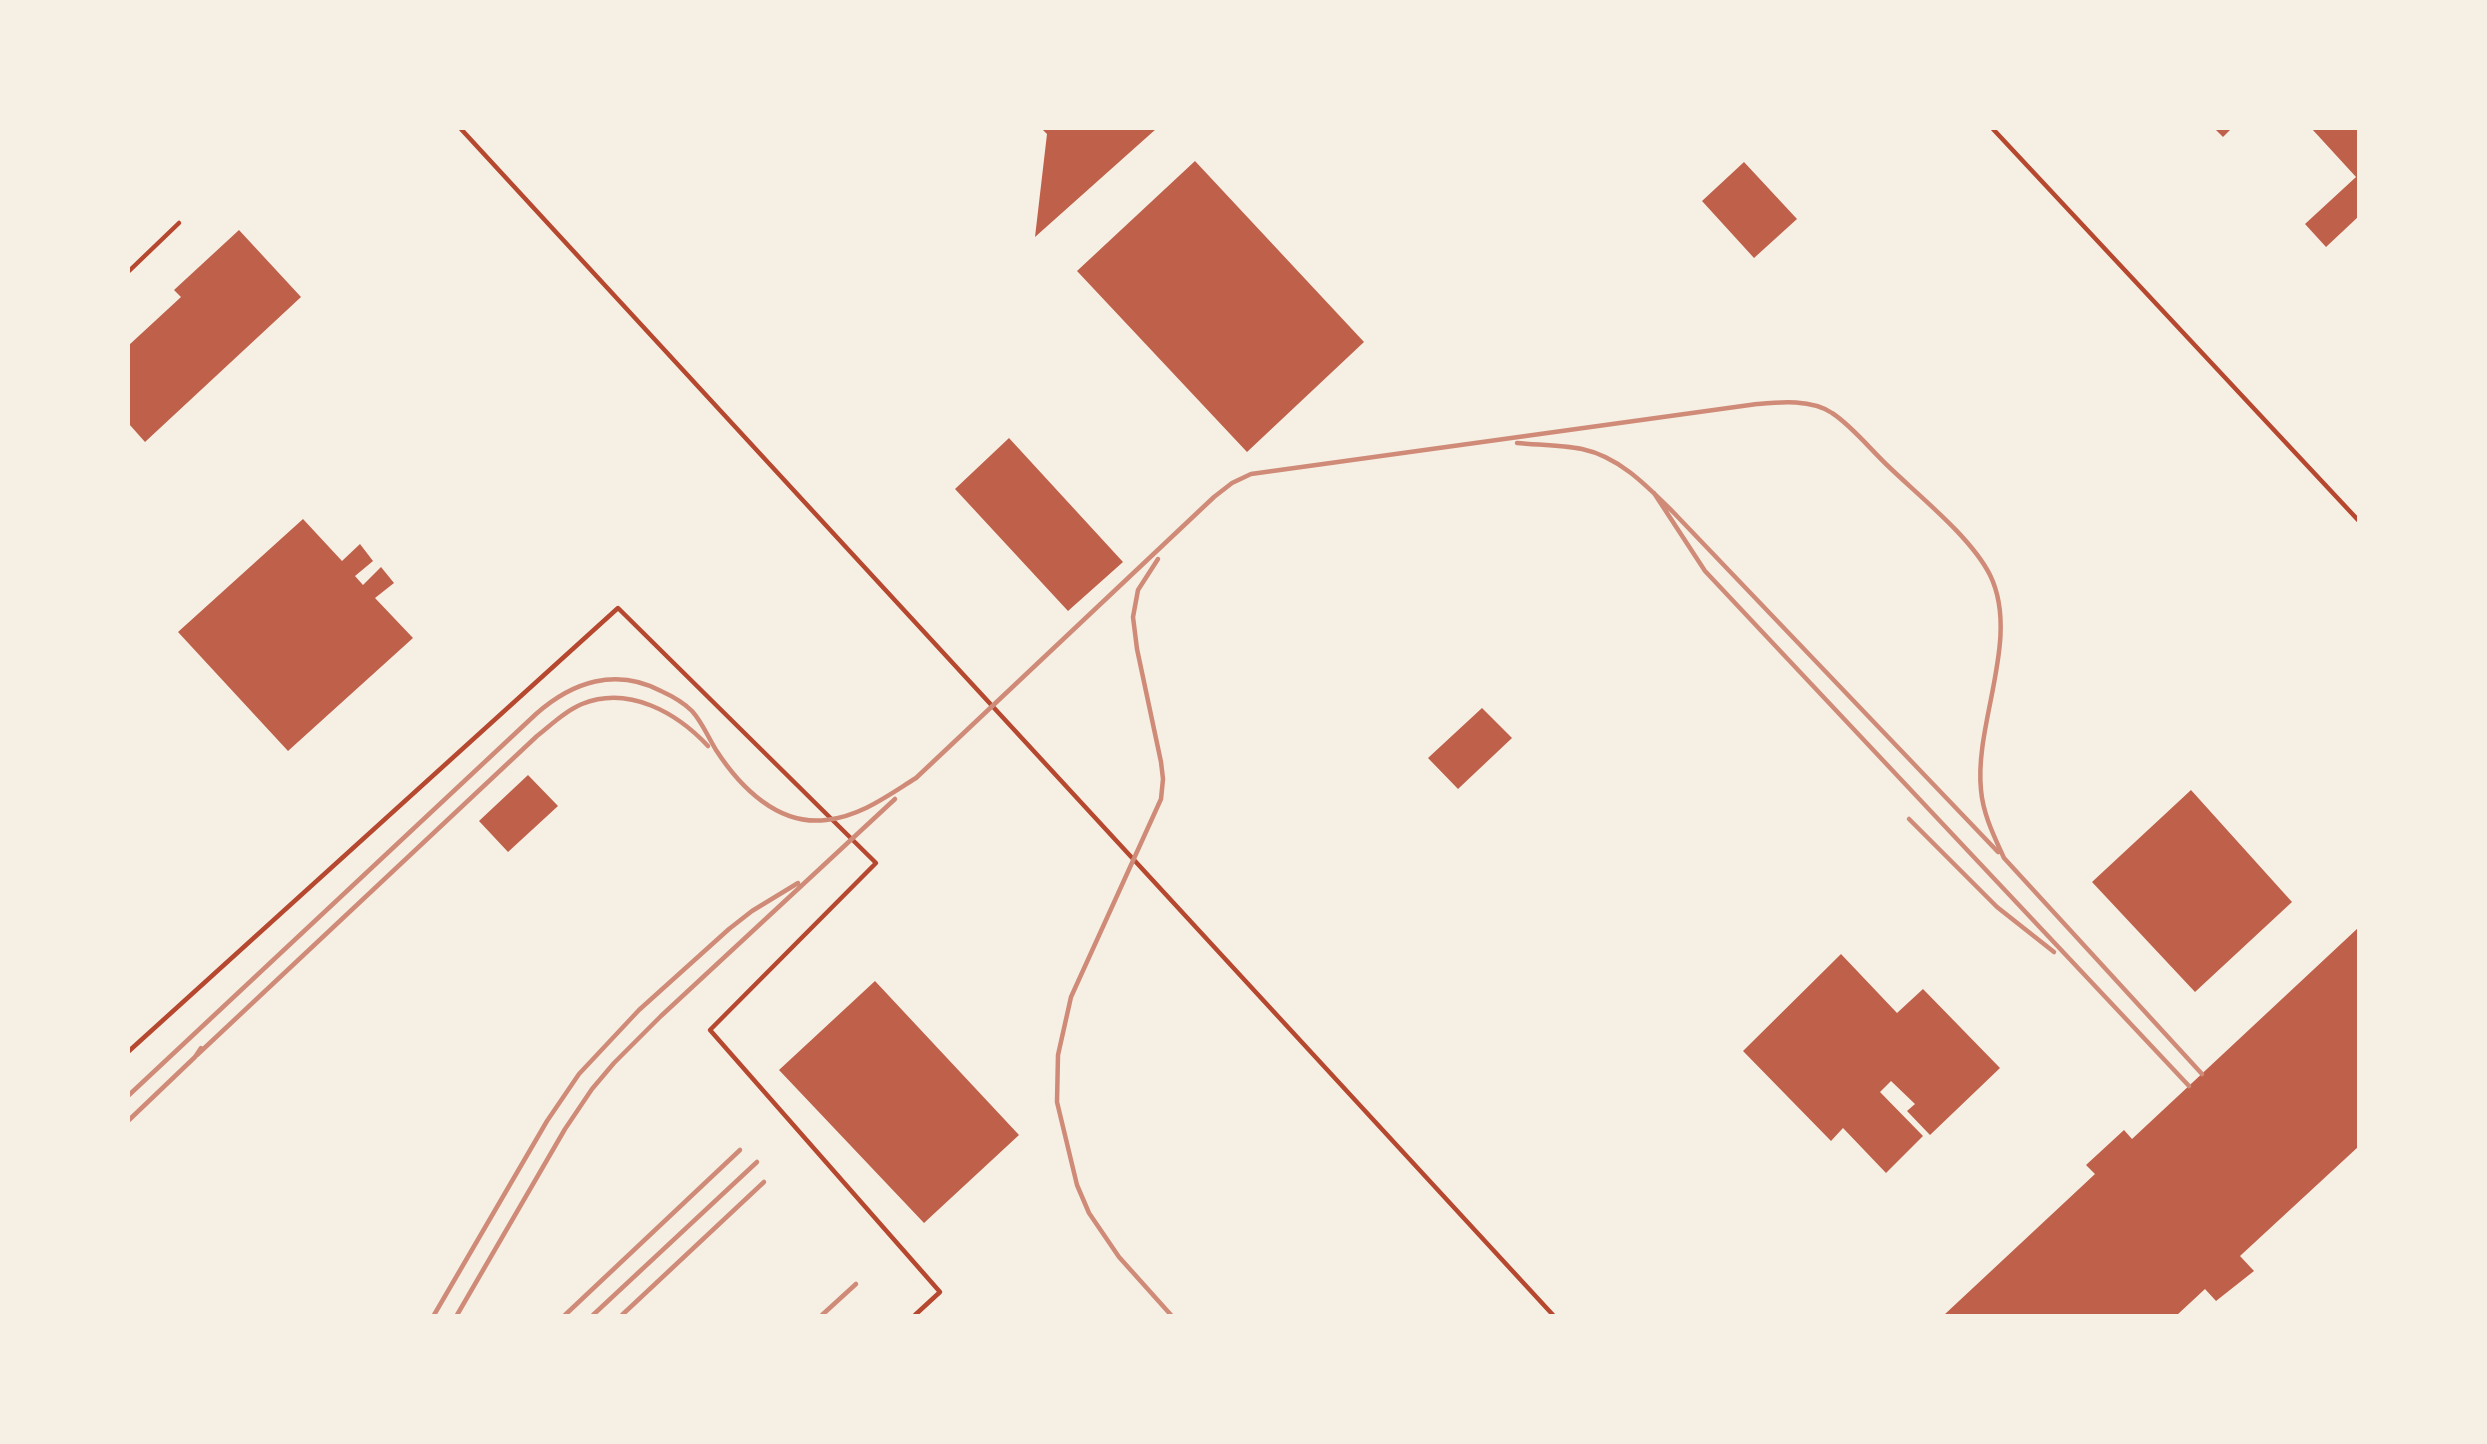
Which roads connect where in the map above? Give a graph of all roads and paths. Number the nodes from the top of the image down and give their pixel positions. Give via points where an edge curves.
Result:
1 (460, 129) edge
2 (1993, 129) edge
3 (179, 224) dead end
4 (129, 271) edge
5 (2358, 520) edge
6 (129, 1051) edge
7 (915, 1315) edge
8 (1553, 1315) edge

1 - 8 lane
2 - 5 lane
3 - 4 lane
6 - 7 lane via 618,608 876,863 710,1030 940,1292

